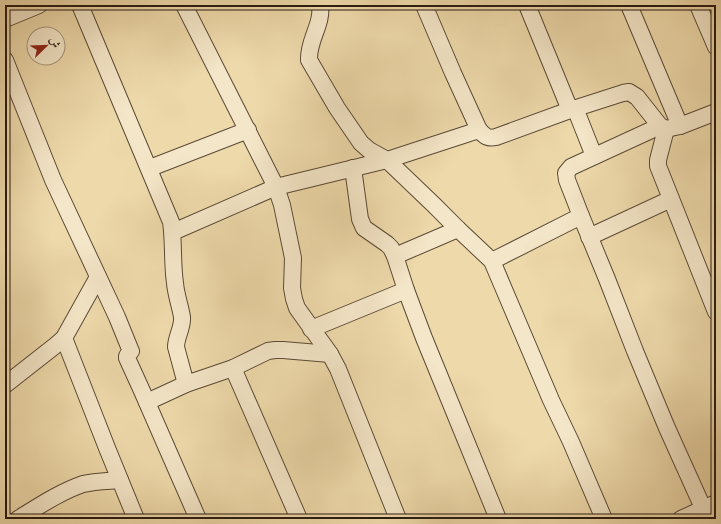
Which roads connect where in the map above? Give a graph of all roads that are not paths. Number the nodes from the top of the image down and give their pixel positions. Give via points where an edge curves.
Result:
1 (39, 5) edge
2 (80, 5) edge
3 (184, 5) edge
4 (320, 5) edge
5 (424, 5) edge
6 (527, 5) edge
7 (629, 5) edge
8 (698, 5) edge
9 (5, 19) edge
10 (716, 47) edge
11 (5, 60) edge
12 (572, 109) junction
13 (716, 112) edge
14 (669, 127) junction
15 (248, 130) junction
16 (479, 130) junction
17 (594, 156) junction
18 (387, 160) junction
19 (150, 168) junction
20 (353, 168) junction
21 (276, 187) junction
22 (671, 199) junction
23 (581, 216) junction
24 (458, 229) junction
25 (173, 232) junction
26 (589, 237) junction
27 (395, 256) junction
28 (492, 261) junction
29 (98, 277) junction
30 (406, 290) junction
31 (716, 312) edge
32 (312, 328) junction
33 (64, 338) junction
34 (330, 354) junction
35 (233, 368) junction
36 (186, 384) junction
37 (5, 385) edge
38 (147, 402) junction
39 (120, 480) junction
40 (709, 510) edge
41 (18, 519) edge
42 (136, 519) edge
43 (198, 519) edge
44 (299, 519) edge
45 (398, 519) edge
46 (498, 519) edge
47 (604, 519) edge
48 (681, 519) edge

1 - 9 street
2 - 19 street
3 - 15 street
4 - 18 street via 321,14 309,52 309,60 361,143
5 - 16 street
6 - 12 street
7 - 14 street
8 - 10 street
11 - 29 street via 53,180
12 - 14 street via 628,92 637,97
12 - 16 street via 490,138
12 - 17 street
13 - 14 street
14 - 17 street
14 - 22 street via 658,163
15 - 19 street
15 - 21 street
16 - 18 street
17 - 23 street via 571,167 566,173
18 - 20 street
18 - 24 street
19 - 25 street via 170,215
20 - 21 street
20 - 27 street via 360,220 364,228 387,244
21 - 25 street
21 - 32 street via 293,258 294,299 297,308
22 - 26 street
22 - 31 street
23 - 26 street
23 - 28 street
24 - 27 street
24 - 28 street
25 - 36 street via 172,262 182,317 176,347
26 - 40 street via 667,428
27 - 30 street
28 - 47 street
29 - 33 street
29 - 38 street via 131,351 127,358
30 - 32 street
30 - 46 street
32 - 34 street
33 - 37 street
33 - 39 street
34 - 35 street via 268,351
34 - 45 street
35 - 36 street
35 - 44 street
36 - 38 street
38 - 43 street
39 - 41 street via 83,484
39 - 42 street
40 - 48 street

